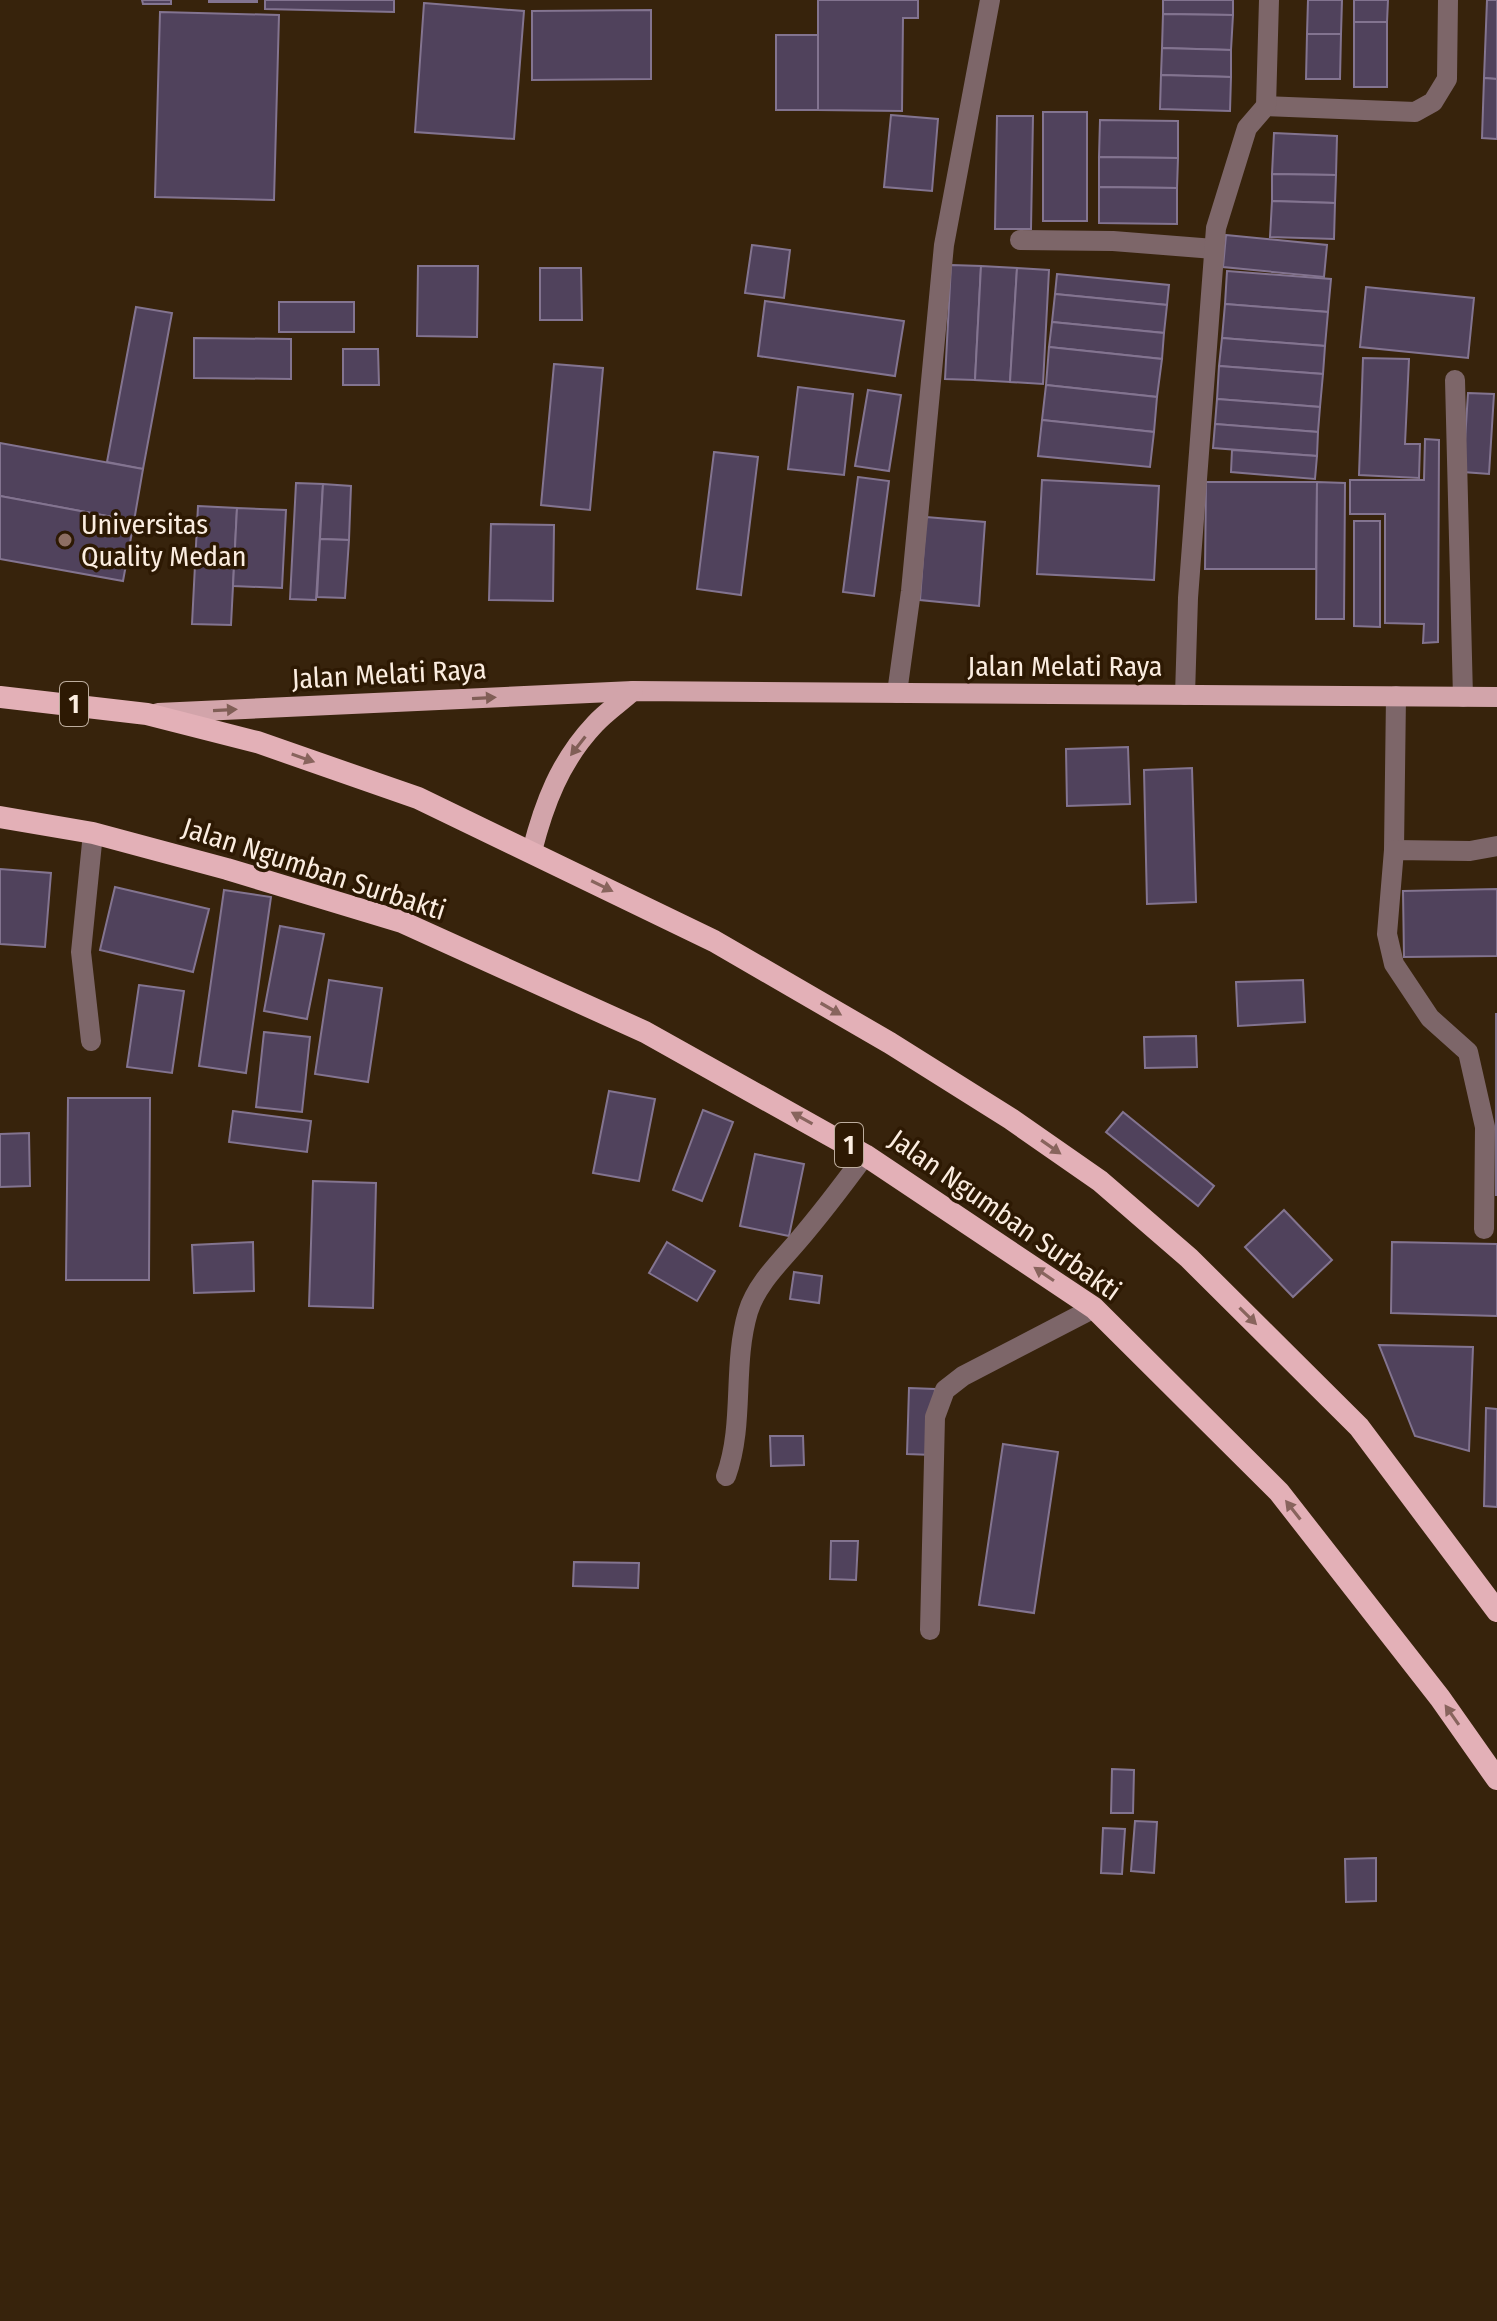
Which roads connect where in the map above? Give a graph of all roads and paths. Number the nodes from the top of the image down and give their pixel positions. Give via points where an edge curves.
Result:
1 (990, 0) edge
2 (1269, 0) edge
3 (1448, 0) edge
4 (1266, 106) junction
5 (1020, 240) dead end
6 (1214, 249) junction
7 (1455, 380) dead end
8 (633, 691) junction
9 (897, 693) junction
10 (1185, 695) junction
11 (1396, 696) junction
12 (0, 697) edge
13 (1463, 697) junction
14 (1497, 697) edge
15 (147, 714) junction
16 (0, 817) edge
17 (93, 833) junction
18 (1497, 846) edge
19 (1394, 850) junction
20 (532, 851) junction
21 (91, 1041) dead end
22 (865, 1155) junction
23 (1484, 1229) dead end
24 (1094, 1308) junction
25 (726, 1476) dead end
26 (1497, 1611) edge
27 (930, 1630) dead end
28 (1497, 1779) edge

1 - 9 street via 944,245
2 - 4 street
3 - 4 street via 1447,79 1433,102 1415,112
4 - 6 street via 1247,128
5 - 6 street
6 - 10 street
7 - 13 street
8 - 9 main road, Jalan Melati Raya
15 -> 8 main road, Jalan Melati Raya
8 -> 20 main road via 595,723 565,761 544,804
9 - 10 main road, Jalan Melati Raya
10 - 11 main road, Jalan Melati Raya
11 - 13 main road, Jalan Melati Raya
11 - 19 street
12 - 15 highway, 1
13 - 14 main road, Jalan Melati Raya
15 -> 20 highway, 1 via 257,742 404,793
16 - 17 highway, Jalan Ngumban Surbakti / 1
17 - 21 street via 81,952
22 -> 17 highway, Jalan Ngumban Surbakti / 1 via 645,1032 402,922
18 - 19 street
19 - 23 street via 1387,934 1394,964 1420,1006 1468,1052 1485,1127
20 -> 26 highway, 1 via 727,948 1011,1119 1100,1181 1189,1258 1359,1427
24 -> 22 highway, Jalan Ngumban Surbakti / 1
22 - 25 street via 770,1272 749,1310 740,1350 736,1443
24 - 27 street via 945,1390 935,1417
28 -> 24 highway, Jalan Ngumban Surbakti / 1 via 1279,1492

